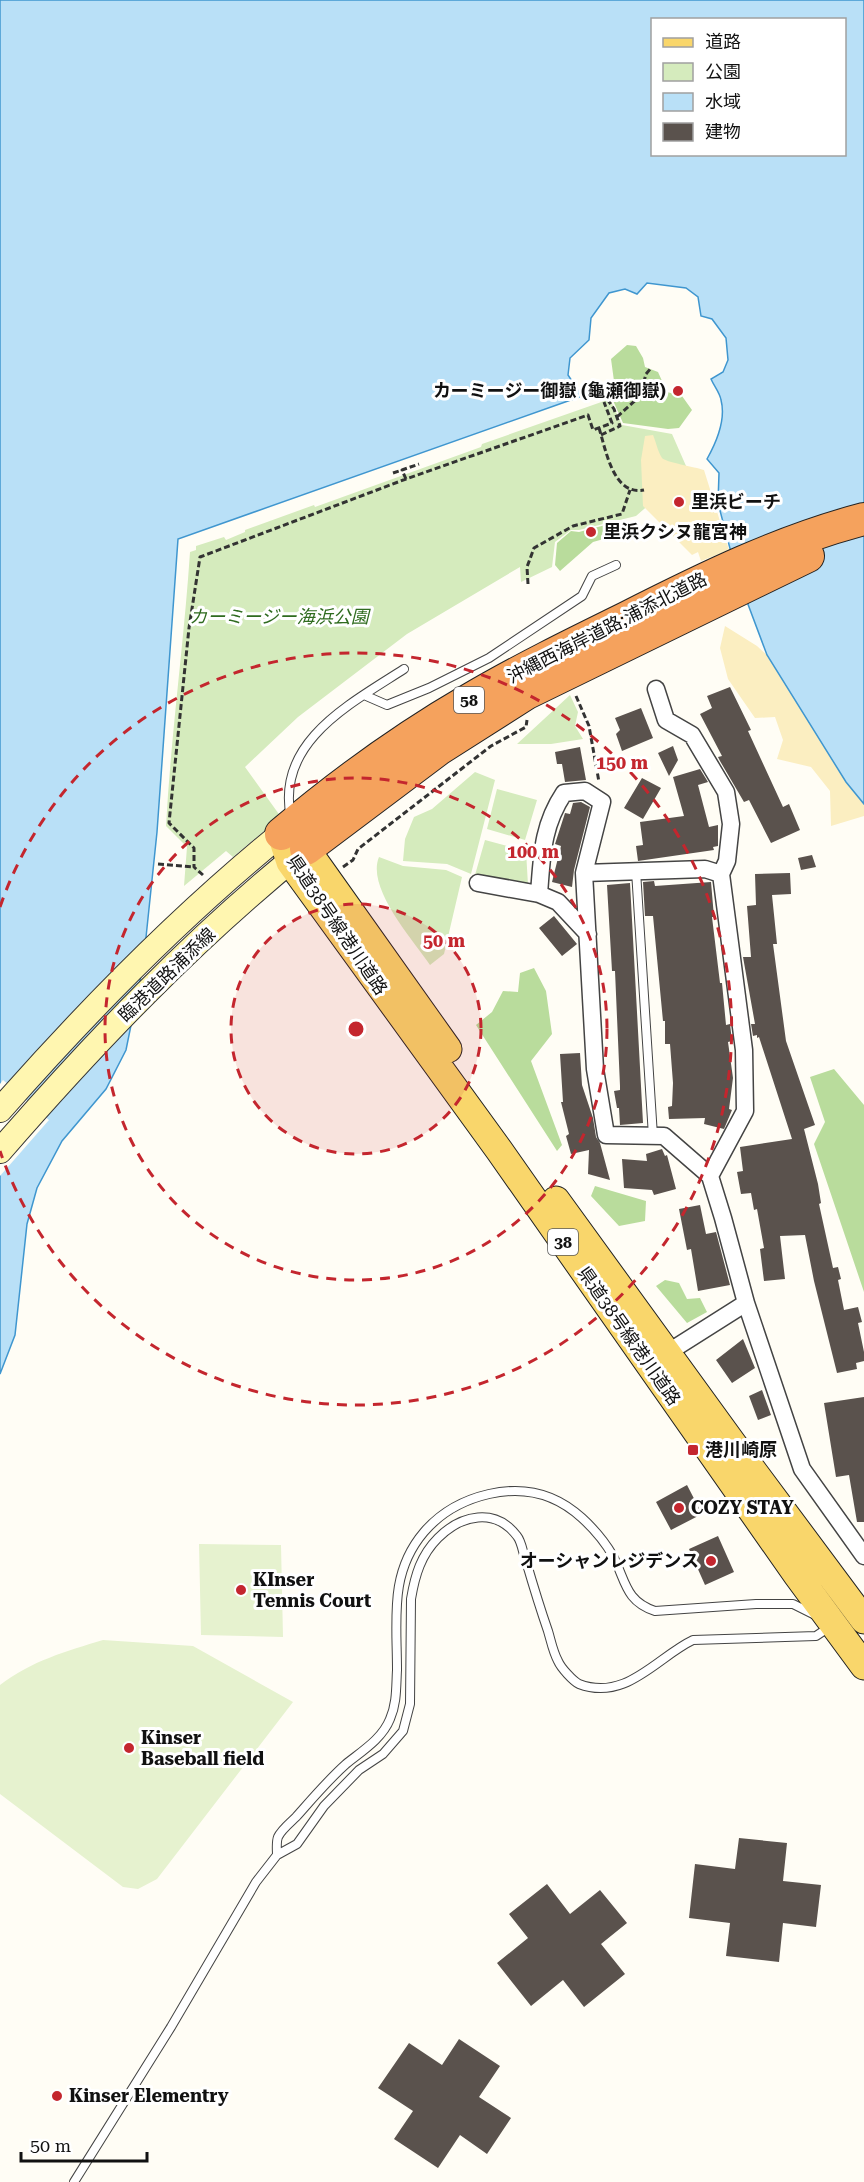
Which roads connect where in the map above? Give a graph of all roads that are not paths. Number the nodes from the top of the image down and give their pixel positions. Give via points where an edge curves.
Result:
1 (864, 519) edge
2 (864, 533) edge
3 (616, 565) dead end
4 (679, 604) junction
5 (404, 669) dead end
6 (656, 689) dead end
7 (364, 695) junction
8 (292, 842) junction
9 (636, 871) junction
10 (584, 873) junction
11 (721, 874) junction
12 (478, 883) dead end
13 (539, 894) junction
14 (588, 934) junction
15 (0, 1110) edge
16 (653, 1136) junction
17 (0, 1150) edge
18 (710, 1176) junction
19 (746, 1303) junction
20 (667, 1353) junction
21 (864, 1556) edge
22 (864, 1620) edge
23 (833, 1625) junction
24 (864, 1628) edge
25 (864, 1666) edge
26 (277, 1855) junction
27 (74, 2182) edge

1 - 4 highway, 沖縄西海岸道路;浦添北道路 / 58 via 748,558
2 - 4 highway, 沖縄西海岸道路;浦添北道路 / 58
3 - 7 lane via 592,576 582,596 489,658 387,705
4 - 8 highway, 沖縄西海岸道路;浦添北道路 / 58 via 482,720
5 - 7 lane
6 - 11 street via 666,720 692,735 726,792 731,824 727,861
7 - 8 lane via 318,730 291,772 287,794
8 - 15 street, 臨港道路浦添線 via 237,870 73,1027
8 - 17 street, 臨港道路浦添線
8 - 20 main road, 県道38号線港川道路 / 38
8 - 23 main road, 県道38号線港川道路 / 38 via 499,1150
9 - 10 street
9 - 11 street via 705,869
9 - 16 lane
10 - 13 street via 602,802 585,791 564,793 553,809 543,842
10 - 14 street
11 - 18 street via 744,1050 744,1111
12 - 13 street
13 - 14 street via 558,902
14 - 16 street via 595,1069 606,1135
16 - 18 street via 664,1136
18 - 19 street
19 - 20 street
19 - 21 street via 802,1469
20 - 22 main road, 県道38号線港川道路 / 38
23 - 24 street
23 - 25 main road, 県道38号線港川道路 / 38
23 - 26 lane via 793,1604 655,1611 641,1606 630,1594 600,1536 569,1507 551,1497 522,1490 468,1499 431,1523 412,1546 399,1577 396,1702 385,1729 313,1797 278,1837
23 - 26 lane via 816,1636 693,1640 625,1684 599,1687 578,1683 558,1663 518,1537 494,1518 467,1519 433,1543 416,1573 411,1599 410,1704 403,1731 324,1806 297,1844
26 - 27 lane via 256,1882

